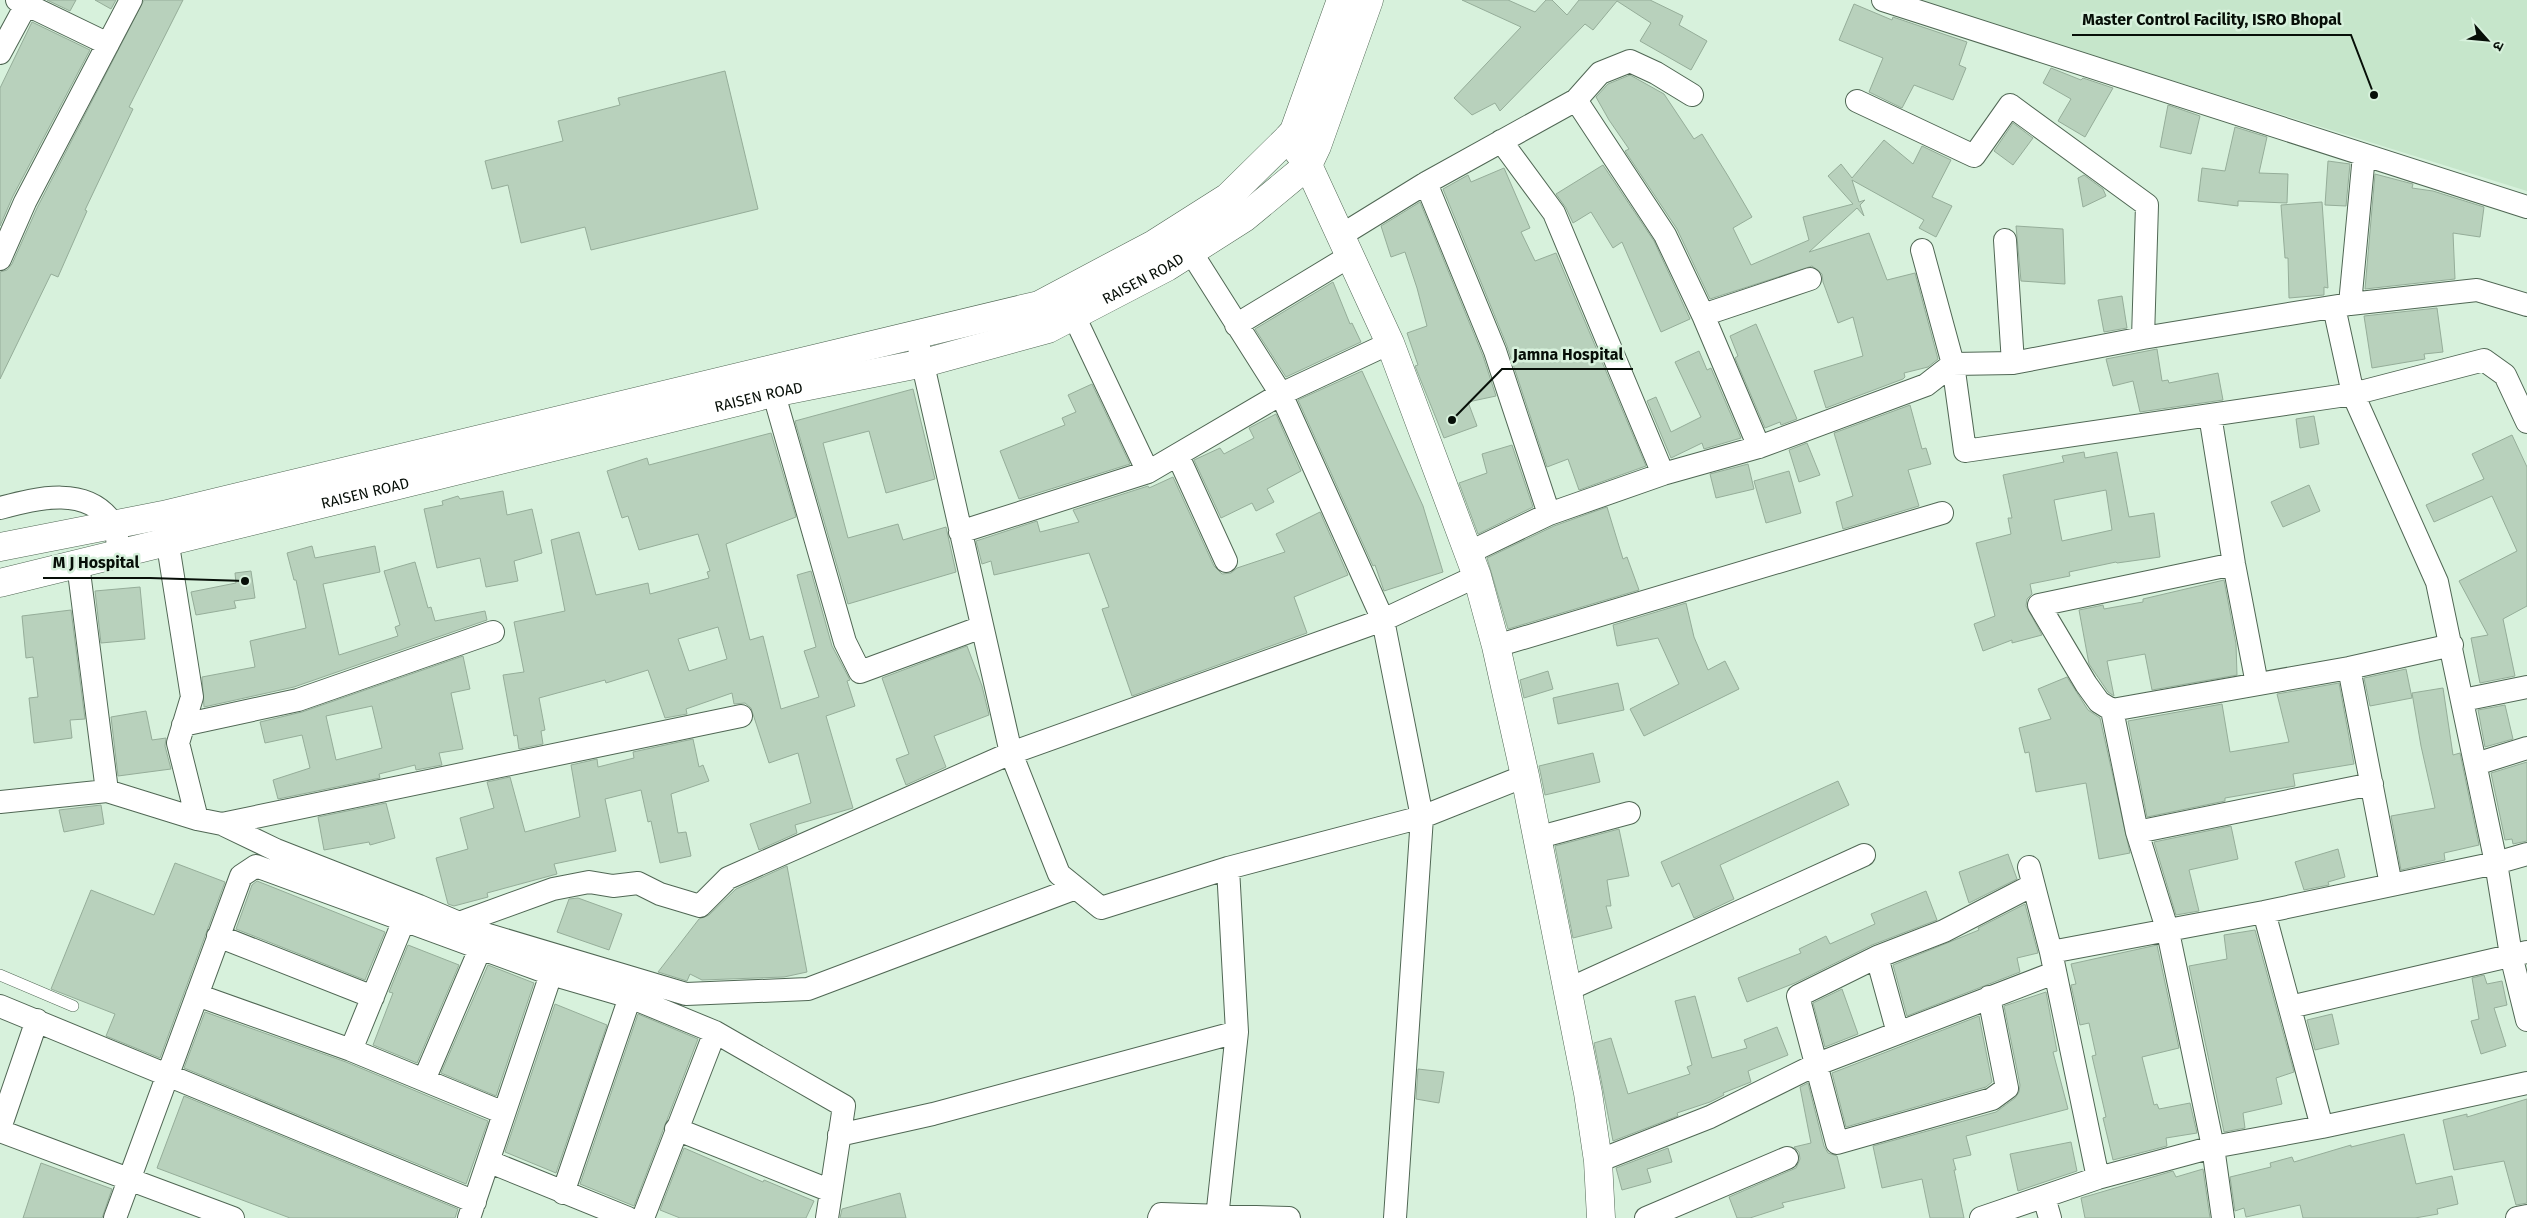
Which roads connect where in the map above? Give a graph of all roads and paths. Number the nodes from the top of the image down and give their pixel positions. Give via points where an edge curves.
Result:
1 (131, 0) edge
2 (1342, 0) edge
3 (1369, 0) edge
4 (1883, 0) edge
5 (22, 2) edge
6 (108, 44) junction
7 (0, 53) edge
8 (1692, 95) dead end
9 (1576, 100) junction
10 (1857, 101) dead end
11 (1288, 138) junction
12 (1501, 141) junction
13 (2364, 155) junction
14 (1308, 165) junction
15 (1426, 184) junction
16 (2527, 208) edge
17 (2005, 240) dead end
18 (1345, 246) junction
19 (1922, 250) dead end
20 (1191, 252) junction
21 (0, 259) edge
22 (1810, 279) dead end
23 (2527, 305) edge
24 (2342, 306) junction
25 (1703, 315) junction
26 (1074, 316) junction
27 (1236, 324) junction
28 (916, 334) junction
29 (2143, 338) junction
30 (1390, 343) junction
31 (924, 363) junction
32 (2012, 363) junction
33 (1953, 364) junction
34 (770, 381) junction
35 (1281, 394) junction
36 (2352, 394) junction
37 (2210, 414) junction
38 (2527, 422) edge
39 (1759, 447) junction
40 (1178, 456) junction
41 (1148, 472) junction
42 (1663, 474) junction
43 (0, 508) edge
44 (1942, 513) dead end
45 (1549, 514) junction
46 (163, 515) junction
47 (114, 525) junction
48 (960, 532) junction
49 (168, 542) junction
50 (0, 547) edge
51 (119, 554) junction
52 (1226, 561) dead end
53 (78, 564) junction
54 (2234, 564) junction
55 (1473, 565) junction
56 (0, 583) edge
57 (1383, 620) junction
58 (982, 628) junction
59 (493, 632) dead end
60 (2452, 645) junction
61 (1496, 646) junction
62 (2349, 668) junction
63 (2257, 684) junction
64 (2527, 687) edge
65 (2463, 700) junction
66 (2112, 710) junction
67 (741, 716) dead end
68 (183, 725) junction
69 (2527, 748) edge
70 (1011, 753) junction
71 (2476, 764) junction
72 (1525, 776) junction
73 (2372, 784) junction
74 (107, 790) junction
75 (0, 802) edge
76 (1629, 814) dead end
77 (1422, 817) junction
78 (197, 820) junction
79 (222, 824) junction
80 (2137, 832) junction
81 (1536, 838) junction
82 (2527, 854) edge
83 (1864, 855) dead end
84 (2496, 863) junction
85 (1228, 868) junction
86 (2391, 885) junction
87 (1076, 888) junction
88 (2264, 912) junction
89 (404, 920) junction
90 (459, 923) junction
91 (2168, 932) junction
92 (218, 936) junction
93 (480, 949) junction
94 (2519, 954) edge
95 (1877, 957) junction
96 (2052, 962) junction
97 (551, 974) junction
98 (0, 975) edge
99 (1567, 990) junction
100 (197, 995) junction
101 (630, 996) junction
102 (373, 997) junction
103 (1989, 997) junction
104 (0, 1006) edge
105 (73, 1006) dead end
106 (2290, 1007) junction
107 (38, 1020) junction
108 (2527, 1020) edge
109 (714, 1032) junction
110 (1237, 1032) junction
111 (1898, 1033) junction
112 (351, 1050) junction
113 (1815, 1066) junction
114 (169, 1076) junction
115 (424, 1080) junction
116 (2527, 1082) edge
117 (504, 1113) junction
118 (2322, 1127) junction
119 (676, 1129) junction
120 (0, 1130) edge
121 (839, 1135) junction
122 (2213, 1147) junction
123 (1787, 1158) dead end
124 (1598, 1161) junction
125 (490, 1162) junction
126 (130, 1178) junction
127 (2098, 1178) junction
128 (831, 1191) junction
129 (563, 1193) junction
130 (2047, 1208) edge
131 (472, 1210) edge
132 (2527, 1216) edge
133 (1217, 1217) edge
134 (115, 1218) edge
135 (233, 1218) edge
136 (628, 1218) edge
137 (644, 1218) edge
138 (827, 1218) edge
139 (1159, 1218) edge
140 (1289, 1218) edge
141 (1396, 1218) edge
142 (1601, 1218) edge
143 (1646, 1218) edge
144 (1981, 1218) edge
145 (2223, 1218) edge
146 (2517, 1218) edge

1 - 6 street
2 - 11 main road, RAISEN ROAD via 1294,131
3 - 14 main road, RAISEN ROAD
4 - 13 street
5 - 6 street
5 - 7 street
6 - 21 street via 25,202
8 - 9 street via 1656,72 1630,61 1600,74
9 - 12 street
9 - 25 street via 1665,234
10 - 29 street via 1974,156 2010,105 2147,205
11 - 14 main road
11 - 28 main road, RAISEN ROAD via 1228,197 1154,244 1039,304
12 - 15 street
12 - 42 street via 1554,213
13 - 16 street
13 - 24 street
14 - 18 main road
14 - 20 main road, RAISEN ROAD via 1244,218
15 - 18 street
15 - 45 street via 1495,351
17 - 32 street
18 - 27 street
18 - 30 main road
19 - 33 street
20 - 26 main road, RAISEN ROAD
20 - 27 street
22 - 25 street
23 - 24 street via 2477,290
24 - 29 street
24 - 36 street
25 - 39 street
26 - 31 main road, RAISEN ROAD via 1048,329
26 - 41 street
27 - 35 street
28 - 31 street
28 - 34 main road, RAISEN ROAD
29 - 32 street
30 - 35 street
30 - 55 main road
31 - 34 main road, RAISEN ROAD
31 - 48 street
32 - 33 street
33 - 37 street via 1964,451
33 - 39 street via 1926,386
34 - 46 main road, RAISEN ROAD
34 - 49 main road, RAISEN ROAD
34 - 58 street via 845,642 860,672
35 - 40 street
35 - 57 street
36 - 37 street
36 - 38 street via 2484,360 2504,375
36 - 60 street via 2437,582
37 - 54 street
39 - 42 street
40 - 41 street
40 - 52 street
41 - 48 street
42 - 45 street
43 - 47 street via 28,500 71,496 98,508
44 - 61 street
45 - 55 street
46 - 47 main road, RAISEN ROAD
46 - 49 street
47 - 50 main road, RAISEN ROAD
47 - 51 street
48 - 58 street
49 - 51 main road, RAISEN ROAD
49 - 68 street via 192,697
51 - 53 main road, RAISEN ROAD
53 - 56 main road, RAISEN ROAD
53 - 74 street
54 - 63 street
54 - 66 street via 2039,606 2086,684 2099,702
55 - 57 street
55 - 61 main road
57 - 70 street
57 - 77 street
58 - 70 street
59 - 68 street via 298,700
60 - 62 street
60 - 65 street
61 - 72 main road
62 - 63 street
62 - 73 street
63 - 66 street
64 - 65 street
65 - 71 street
66 - 80 street
67 - 79 street
68 - 78 street via 178,743
69 - 71 street
70 - 87 street via 1059,874
70 - 90 street via 728,878 700,906 660,894 638,883 613,886 589,882 553,889
71 - 84 street
72 - 77 street
72 - 81 main road
73 - 80 street
73 - 86 street
74 - 75 street
74 - 78 street
76 - 81 street
77 - 85 street
77 - 141 street
78 - 79 street
79 - 90 street via 276,850
80 - 91 street
81 - 99 main road
82 - 84 street
83 - 99 street
84 - 86 street
84 - 94 street
85 - 87 street via 1101,908
85 - 110 street
86 - 88 street
87 - 90 street via 808,989 686,994 485,934
88 - 91 street
88 - 106 street
89 - 92 street via 256,866 241,876
89 - 93 street
89 - 102 street
91 - 96 street
91 - 122 street
92 - 100 street
92 - 102 street
93 - 97 street
93 - 115 street
94 - 106 street
94 - 108 street
95 - 96 street via 1944,931 2031,876
95 - 111 street
95 - 113 street via 1798,996
96 - 103 street
96 - 127 street
97 - 101 street
97 - 117 street
98 - 105 lane
99 - 124 main road
100 - 112 street
100 - 114 street
101 - 109 street
101 - 129 street
102 - 112 street
103 - 111 street
103 - 113 street via 2007,1088 1992,1099 1836,1143
104 - 107 street
106 - 118 street
107 - 114 street
107 - 120 street
109 - 119 street
109 - 121 street via 844,1106
110 - 121 street via 933,1114
110 - 133 street
111 - 113 street
112 - 115 street
113 - 124 street via 1710,1117
114 - 126 street
114 - 131 street
115 - 117 street
116 - 118 street
117 - 125 street
118 - 122 street
119 - 128 street
119 - 137 street
120 - 126 street
121 - 128 street
122 - 127 street
122 - 145 street
123 - 143 street
124 - 142 main road
125 - 129 street
125 - 131 street
126 - 134 street
126 - 135 street
127 - 130 street
128 - 138 street
129 - 136 street
130 - 144 street
132 - 146 street
133 - 139 street via 1161,1214
133 - 140 street

